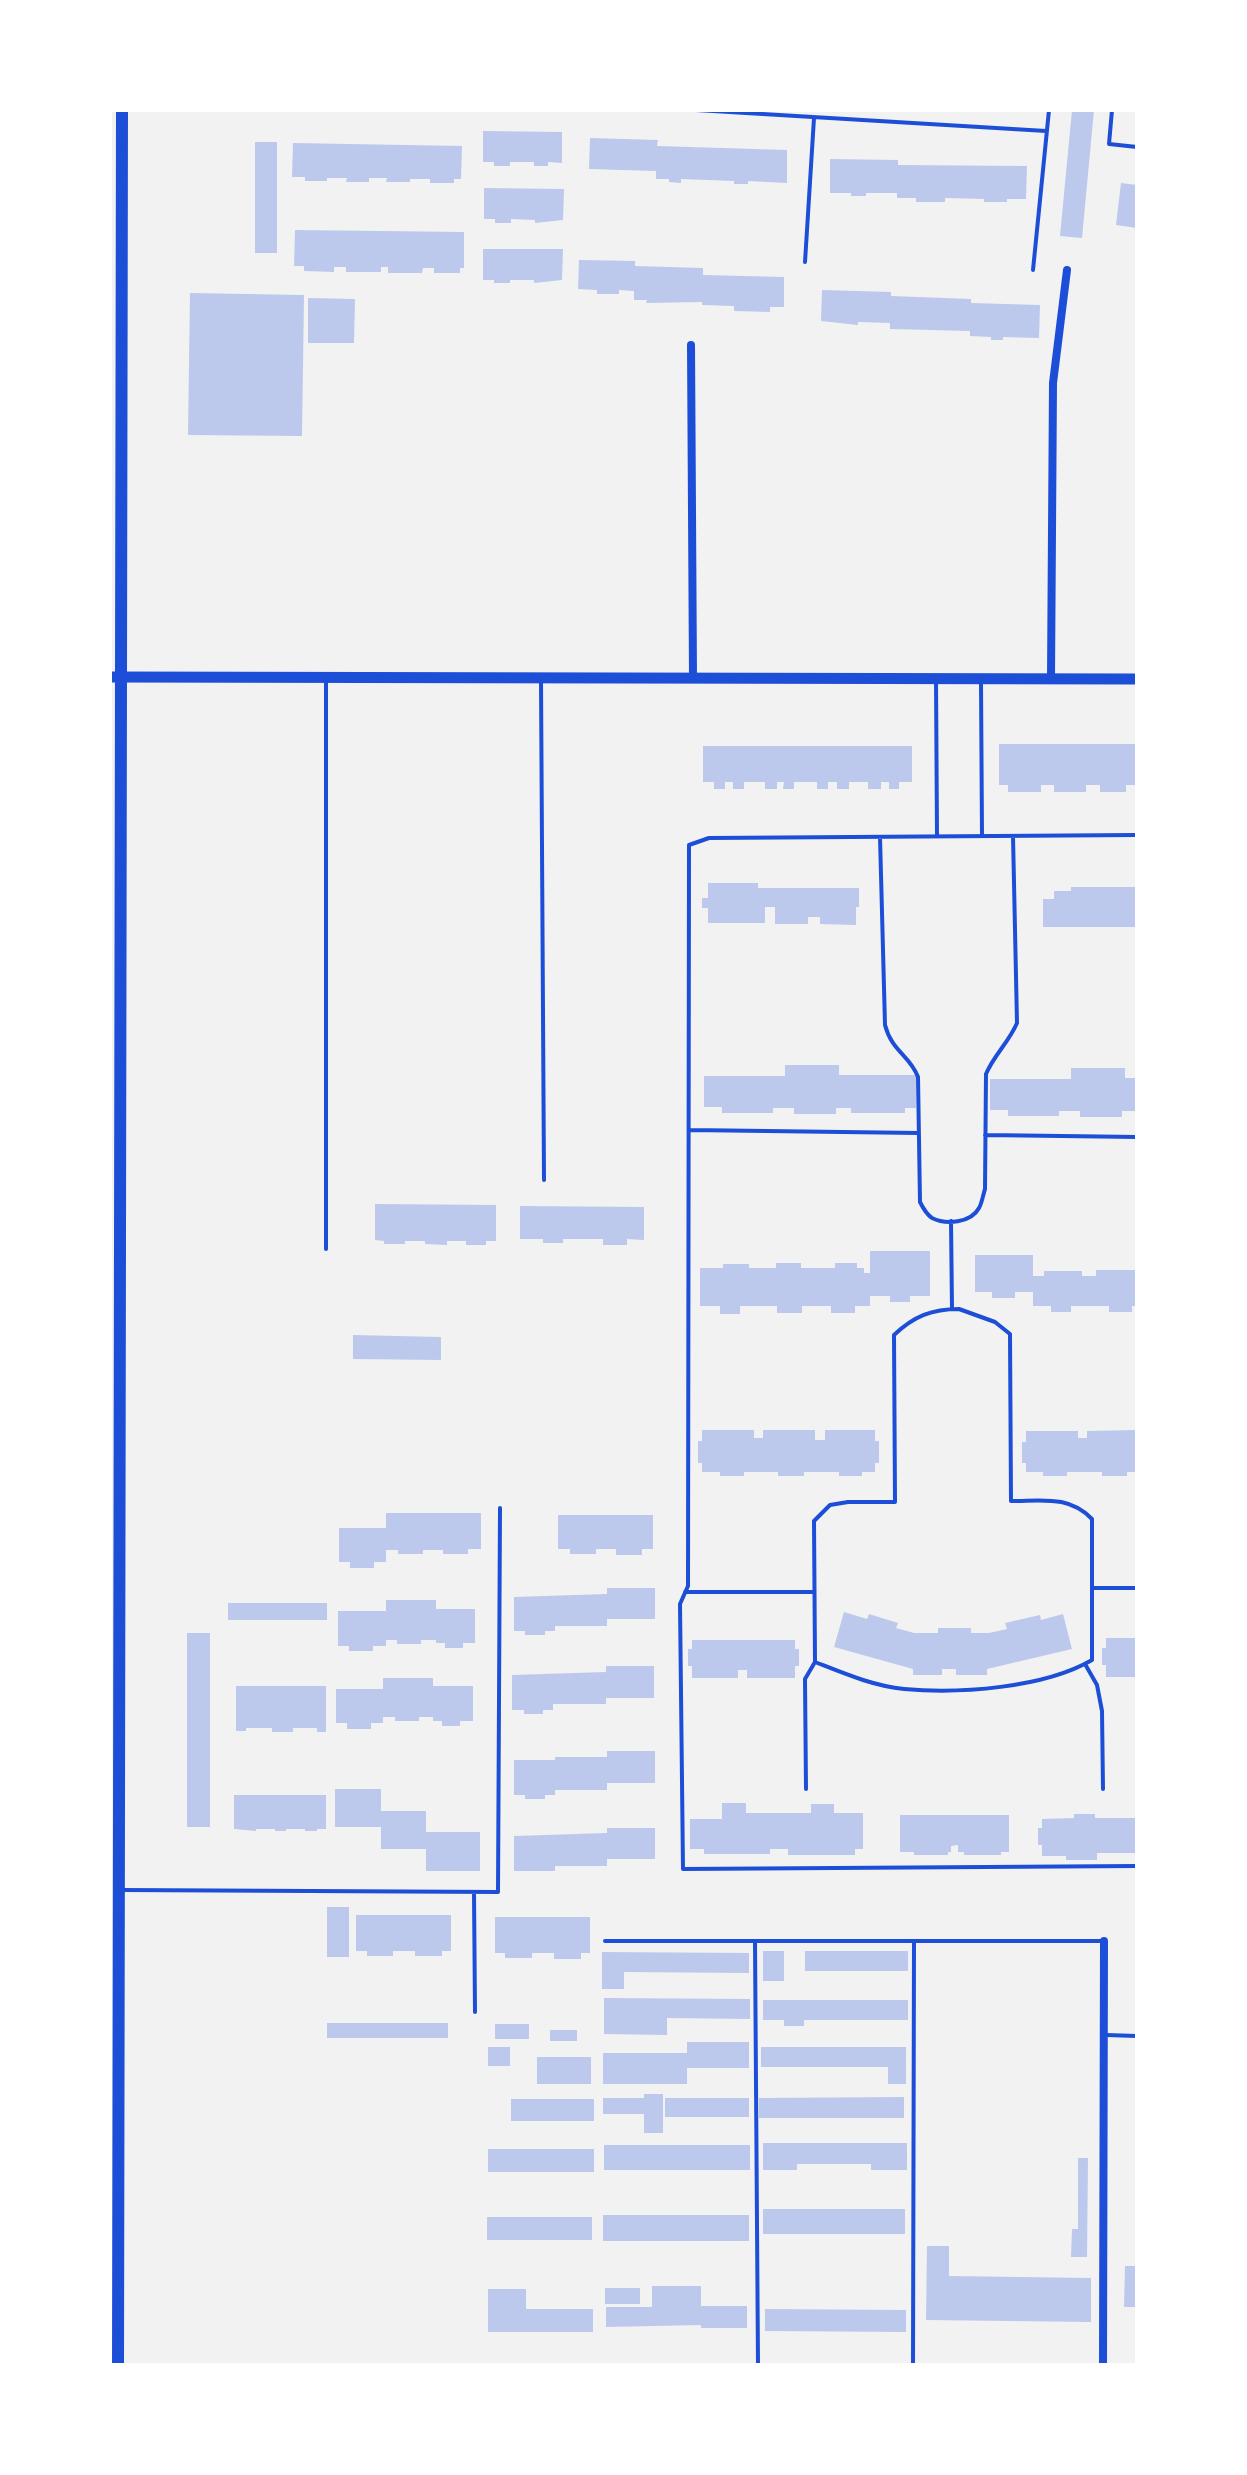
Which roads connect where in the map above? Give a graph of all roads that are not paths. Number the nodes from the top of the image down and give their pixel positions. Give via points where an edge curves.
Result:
1 (122, 110) edge
2 (696, 110) edge
3 (1049, 110) edge
4 (1112, 110) edge
5 (735, 112) edge
6 (814, 118) junction
7 (1046, 131) junction
8 (1137, 147) edge
9 (805, 262) dead end
10 (1033, 270) dead end
11 (1067, 270) dead end
12 (691, 345) dead end
13 (116, 677) edge
14 (326, 678) junction
15 (541, 678) junction
16 (693, 678) junction
17 (936, 678) junction
18 (981, 678) junction
19 (1051, 678) junction
20 (1137, 679) edge
21 (1137, 835) edge
22 (937, 836) junction
23 (982, 836) junction
24 (1013, 836) junction
25 (880, 837) junction
26 (689, 1130) junction
27 (919, 1133) junction
28 (985, 1135) junction
29 (1137, 1137) edge
30 (544, 1180) dead end
31 (951, 1221) junction
32 (326, 1249) dead end
33 (952, 1309) junction
34 (115, 1354) edge
35 (500, 1508) dead end
36 (1092, 1588) junction
37 (1137, 1588) edge
38 (685, 1592) junction
39 (814, 1592) junction
40 (815, 1662) junction
41 (1085, 1664) junction
42 (806, 1789) dead end
43 (1103, 1789) dead end
44 (1137, 1866) edge
45 (119, 1890) junction
46 (474, 1892) junction
47 (605, 1941) dead end
48 (755, 1941) junction
49 (914, 1941) junction
50 (1104, 1941) joint
51 (475, 2012) dead end
52 (1104, 2035) junction
53 (1137, 2036) edge
54 (118, 2365) edge
55 (758, 2365) edge
56 (913, 2365) edge
57 (1103, 2365) edge

1 - 13 main road
2 - 5 lane
3 - 7 lane
4 - 8 lane via 1109,144
5 - 6 lane
6 - 7 lane
6 - 9 lane
7 - 10 lane
11 - 19 street via 1053,383
12 - 16 street
13 - 14 street
13 - 34 main road
14 - 15 street
14 - 32 lane
15 - 16 street
15 - 30 lane
16 - 17 street
17 - 18 street
17 - 22 lane
18 - 19 street
18 - 23 lane
19 - 20 street
21 - 24 lane
22 - 23 lane
22 - 25 lane
23 - 24 lane
24 - 28 lane via 1017,1023 986,1074
25 - 26 lane via 709,838 689,845
25 - 27 lane via 885,1025 888,1038 918,1077
26 - 27 lane
26 - 38 lane
27 - 31 lane via 920,1202 934,1219
28 - 29 lane
28 - 31 lane via 980,1207 971,1217
31 - 33 lane
33 - 36 lane via 995,1322 1010,1334 1011,1501 1072,1504 1092,1519
33 - 39 lane via 923,1313 894,1335 895,1502 830,1505 814,1521
34 - 45 main road
35 - 46 lane via 498,1892
36 - 37 lane
36 - 41 lane via 1092,1660
38 - 39 lane
38 - 44 lane via 680,1604 683,1869
39 - 40 lane
40 - 41 lane via 903,1689 996,1687
40 - 42 lane via 805,1679
41 - 43 lane via 1097,1685 1102,1711
45 - 46 lane
45 - 54 main road
46 - 51 lane
47 - 48 lane
48 - 49 lane
48 - 55 lane
49 - 50 lane
49 - 56 lane
50 - 52 street
52 - 53 lane
52 - 57 street

